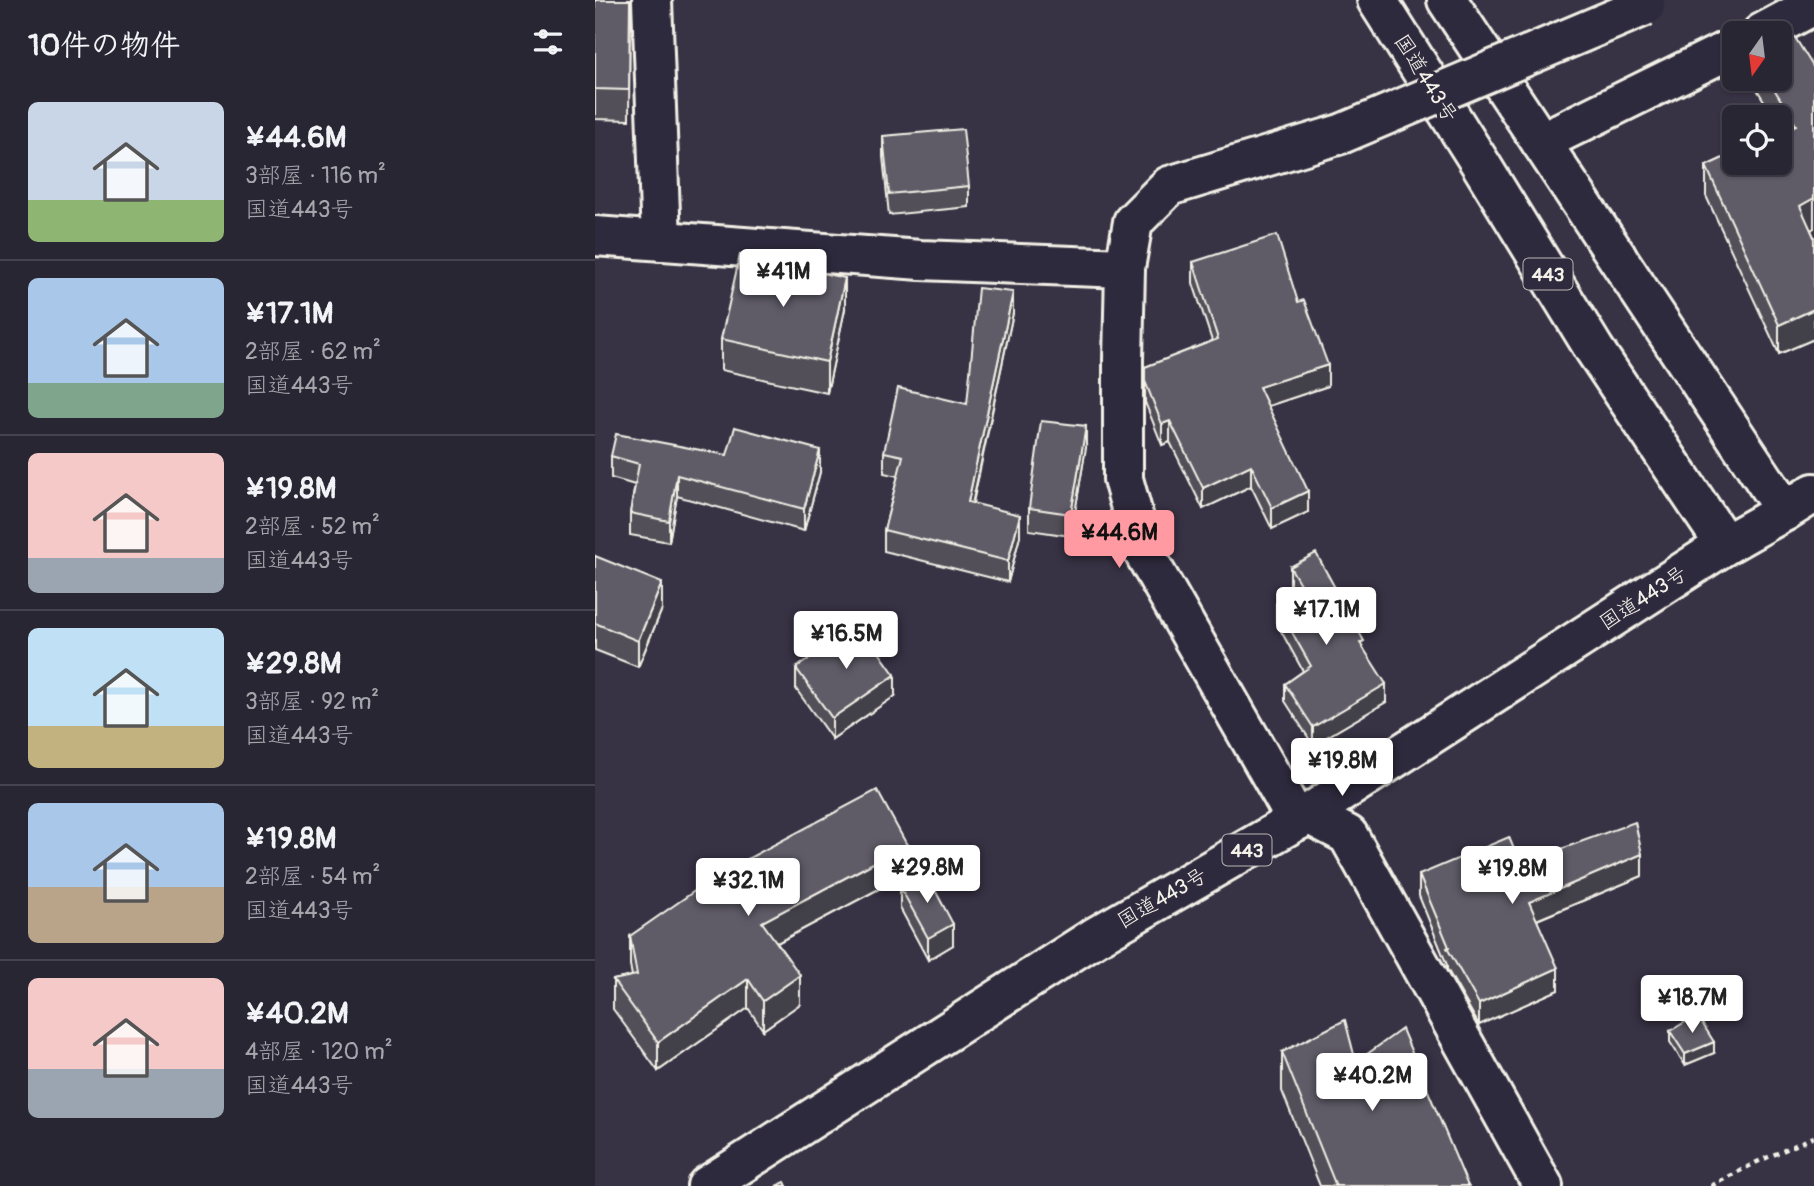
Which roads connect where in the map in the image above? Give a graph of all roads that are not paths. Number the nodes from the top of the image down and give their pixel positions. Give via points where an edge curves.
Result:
1 (652, 0) edge
2 (1377, 0) edge
3 (1447, 0) edge
4 (1650, 3) edge
5 (1814, 5) edge
6 (1784, 21) edge
7 (1722, 53) edge
8 (1541, 142) junction
9 (595, 236) edge
10 (661, 241) junction
11 (1125, 268) junction
12 (1799, 502) edge
13 (1725, 545) junction
14 (1302, 818) junction
15 (707, 1186) edge
16 (1543, 1186) edge

1 - 10 main road
2 - 13 main road, 国道443号 / 443 via 1594,349
3 - 8 main road, 国道443号 / 443
4 - 11 main road, bridge via 1341,134 1169,186 1133,222
5 - 6 main road
7 - 8 main road
8 - 12 main road, 国道443号 / 443
9 - 10 main road
10 - 11 main road via 921,260
11 - 14 main road via 1123,479 1143,551
12 - 13 main road, 国道443号 / 443
13 - 14 main road, 国道443号 / 443
14 - 15 main road, 国道443号 / 443 via 1095,937
14 - 16 main road via 1348,835

